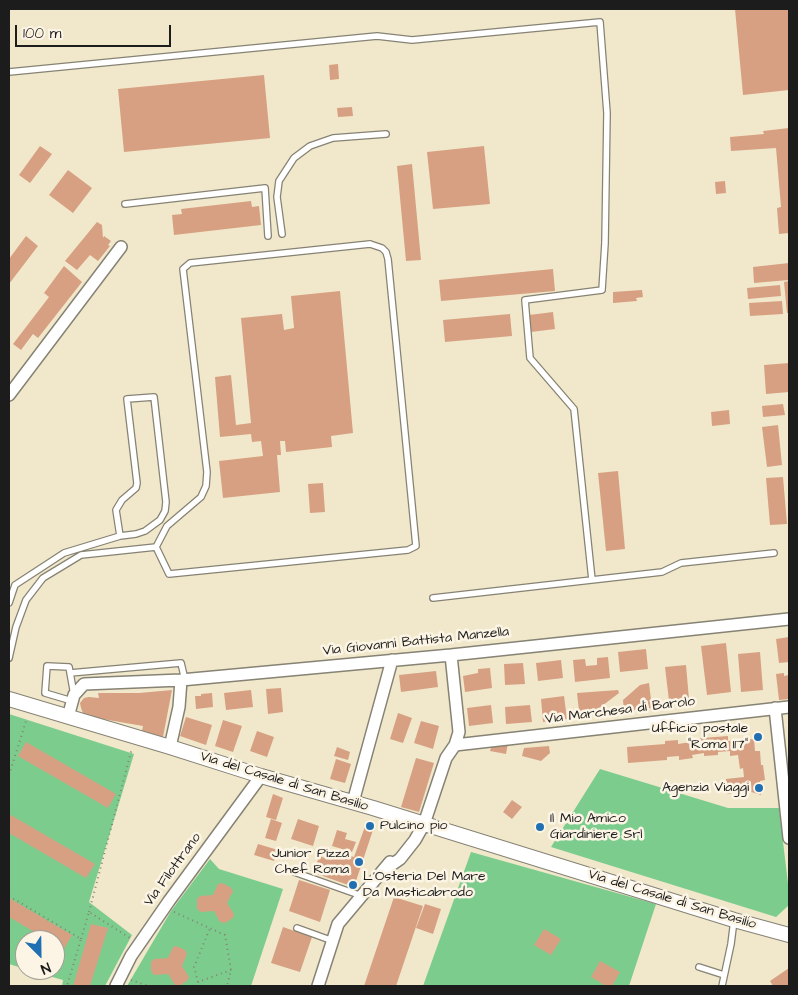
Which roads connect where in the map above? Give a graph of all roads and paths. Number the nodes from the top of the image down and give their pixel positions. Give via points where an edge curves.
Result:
1 (9, 72) edge
2 (386, 134) dead end
3 (125, 204) dead end
4 (282, 234) dead end
5 (268, 236) dead end
6 (120, 247) dead end
7 (9, 395) edge
8 (120, 536) junction
9 (156, 547) junction
10 (774, 553) dead end
11 (592, 580) junction
12 (433, 598) dead end
13 (9, 603) edge
14 (789, 619) edge
15 (451, 655) junction
16 (9, 658) edge
17 (392, 660) junction
18 (70, 672) junction
19 (183, 680) junction
20 (73, 698) junction
21 (9, 700) edge
22 (789, 707) edge
23 (775, 708) junction
24 (28, 715) dead end
25 (68, 717) junction
26 (132, 745) dead end
27 (455, 745) junction
28 (170, 747) junction
29 (9, 775) edge
30 (261, 776) junction
31 (353, 802) junction
32 (424, 824) junction
33 (789, 838) edge
34 (294, 872) dead end
35 (9, 896) edge
36 (362, 896) junction
37 (170, 910) dead end
38 (89, 912) junction
39 (734, 920) junction
40 (210, 928) junction
41 (297, 928) dead end
42 (788, 930) edge
43 (81, 939) junction
44 (132, 939) dead end
45 (333, 941) junction
46 (699, 967) dead end
47 (231, 970) junction
48 (724, 976) junction
49 (129, 979) dead end
50 (198, 982) junction
51 (67, 986) edge
52 (116, 986) edge
53 (148, 986) edge
54 (194, 986) edge
55 (227, 986) edge
56 (318, 986) edge
57 (722, 986) edge

1 - 11 lane via 377,36 412,40 600,22 607,113 602,290 525,300 530,358 574,409
2 - 4 lane via 333,138 310,146 294,158 279,181 277,197
3 - 5 lane via 265,188
6 - 7 street
8 - 8 lane via 146,532 165,511 154,397 127,399 137,483 116,510
8 - 13 lane via 64,553 16,585
9 - 9 lane via 168,526 201,497 208,472 183,269 190,263 370,244 382,248 388,259 416,546 408,550 168,574
9 - 16 lane via 81,555 44,578 26,600
10 - 11 lane via 681,563 662,572
11 - 12 lane
14 - 15 street, Via Giovanni Battista Manzella
15 - 17 street, Via Giovanni Battista Manzella
15 - 27 street via 459,732
17 - 19 street, Via Giovanni Battista Manzella
17 - 31 street
18 - 19 lane via 181,663
18 - 20 lane
18 - 20 lane via 68,667 47,666 45,693
19 - 20 street, Via Giovanni Battista Manzella via 84,684
19 - 28 street
20 - 25 street
21 - 25 street, Via del Casale di San Basilio
22 - 23 street, Via Marchesa di Barolo
23 - 27 street, Via Marchesa di Barolo
23 - 33 street
24 - 29 path
25 - 28 street, Via del Casale di San Basilio
26 - 38 path
27 - 32 street via 446,758
28 - 30 street, Via del Casale di San Basilio
30 - 31 street, Via del Casale di San Basilio
30 - 52 street, Via Filottrano via 169,900
31 - 32 street, Via del Casale di San Basilio
32 - 36 street via 400,859 387,868
32 - 39 street, Via del Casale di San Basilio
34 - 36 lane
35 - 43 path
36 - 45 street via 338,924
37 - 40 path
38 - 43 path
38 - 44 path
39 - 42 street, Via del Casale di San Basilio
39 - 48 lane
40 - 47 path via 225,935
40 - 50 path via 194,967
41 - 45 lane
43 - 51 path
45 - 56 street
46 - 48 lane
47 - 50 path
47 - 55 path
48 - 57 lane
49 - 53 path
50 - 54 path

